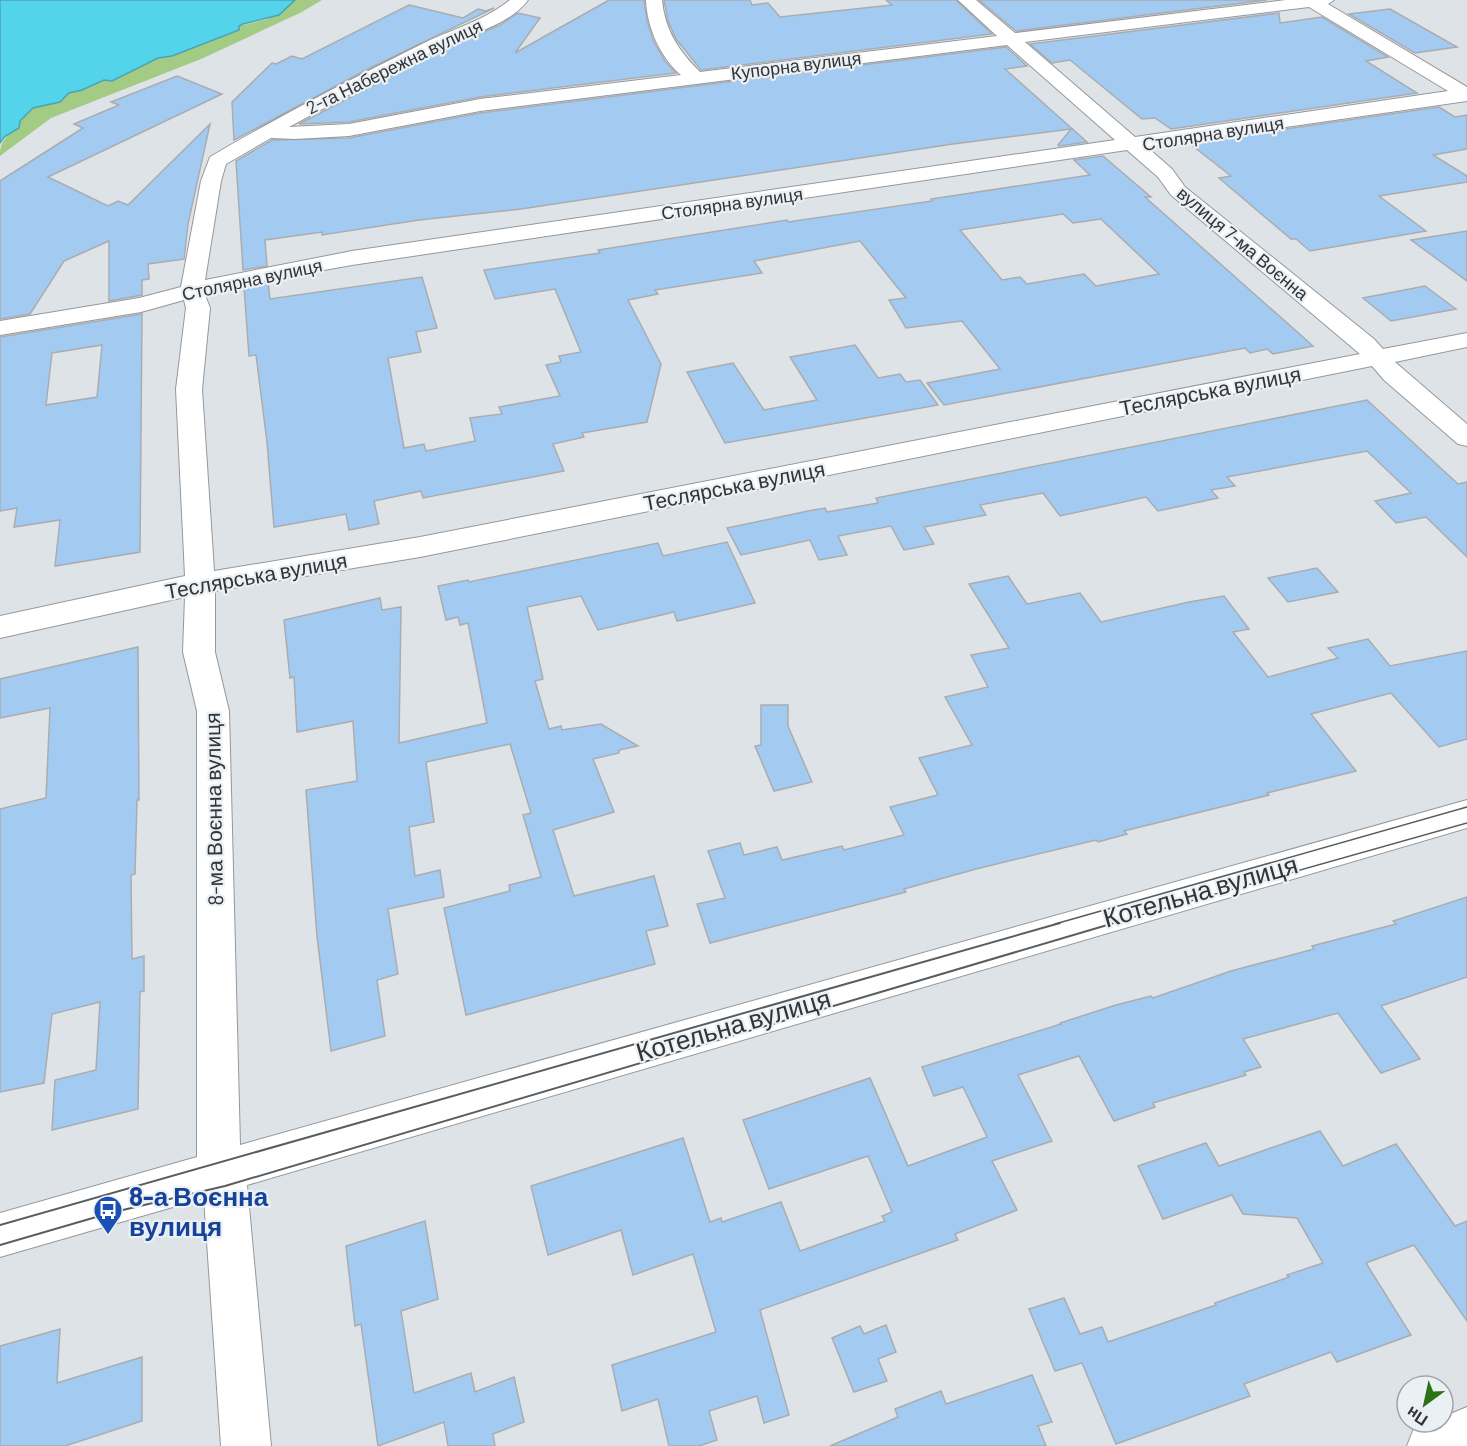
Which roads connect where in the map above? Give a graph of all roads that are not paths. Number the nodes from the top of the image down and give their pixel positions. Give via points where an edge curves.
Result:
1 (520, 0) edge
2 (654, 0) edge
3 (966, 0) edge
4 (1316, 1) edge
5 (1009, 39) junction
6 (695, 78) junction
7 (1467, 94) edge
8 (266, 131) junction
9 (1131, 145) junction
10 (192, 291) junction
11 (0, 328) edge
12 (1467, 340) edge
13 (1378, 357) junction
14 (1467, 438) edge
15 (200, 583) junction
16 (0, 627) edge
17 (1467, 814) edge
18 (221, 1172) junction
19 (0, 1235) edge
20 (1467, 1431) edge
21 (246, 1446) edge
22 (1432, 1446) edge

1 - 8 street, 2-га Набережна вулиця via 510,10
2 - 6 street via 654,15 663,36 682,66
3 - 5 street, вулиця 7-ма Воєнна
4 - 5 street, Купорна вулиця
4 - 7 street
5 - 6 street, Купорна вулиця
5 - 9 street, вулиця 7-ма Воєнна
6 - 8 street, Купорна вулиця via 480,105 375,125 290,134
7 - 9 street, Столярна вулиця
8 - 10 street, 8-ма Воєнна вулиця via 217,161
9 - 10 street, Столярна вулиця via 351,258
9 - 13 street, вулиця 7-ма Воєнна via 1165,173 1178,191
10 - 11 street, Столярна вулиця via 141,305
10 - 15 street, 8-ма Воєнна вулиця via 198,308 189,389
12 - 13 street, Теслярська вулиця
13 - 14 street, вулиця 7-ма Воєнна via 1392,375
13 - 15 street, Теслярська вулиця via 420,547
15 - 16 street, Теслярська вулиця
15 - 18 street, 8-ма Воєнна вулиця via 199,652 213,711
17 - 18 street, Котельна вулиця
18 - 19 street, Котельна вулиця
18 - 21 street, 8-ма Воєнна вулиця
20 - 22 street

